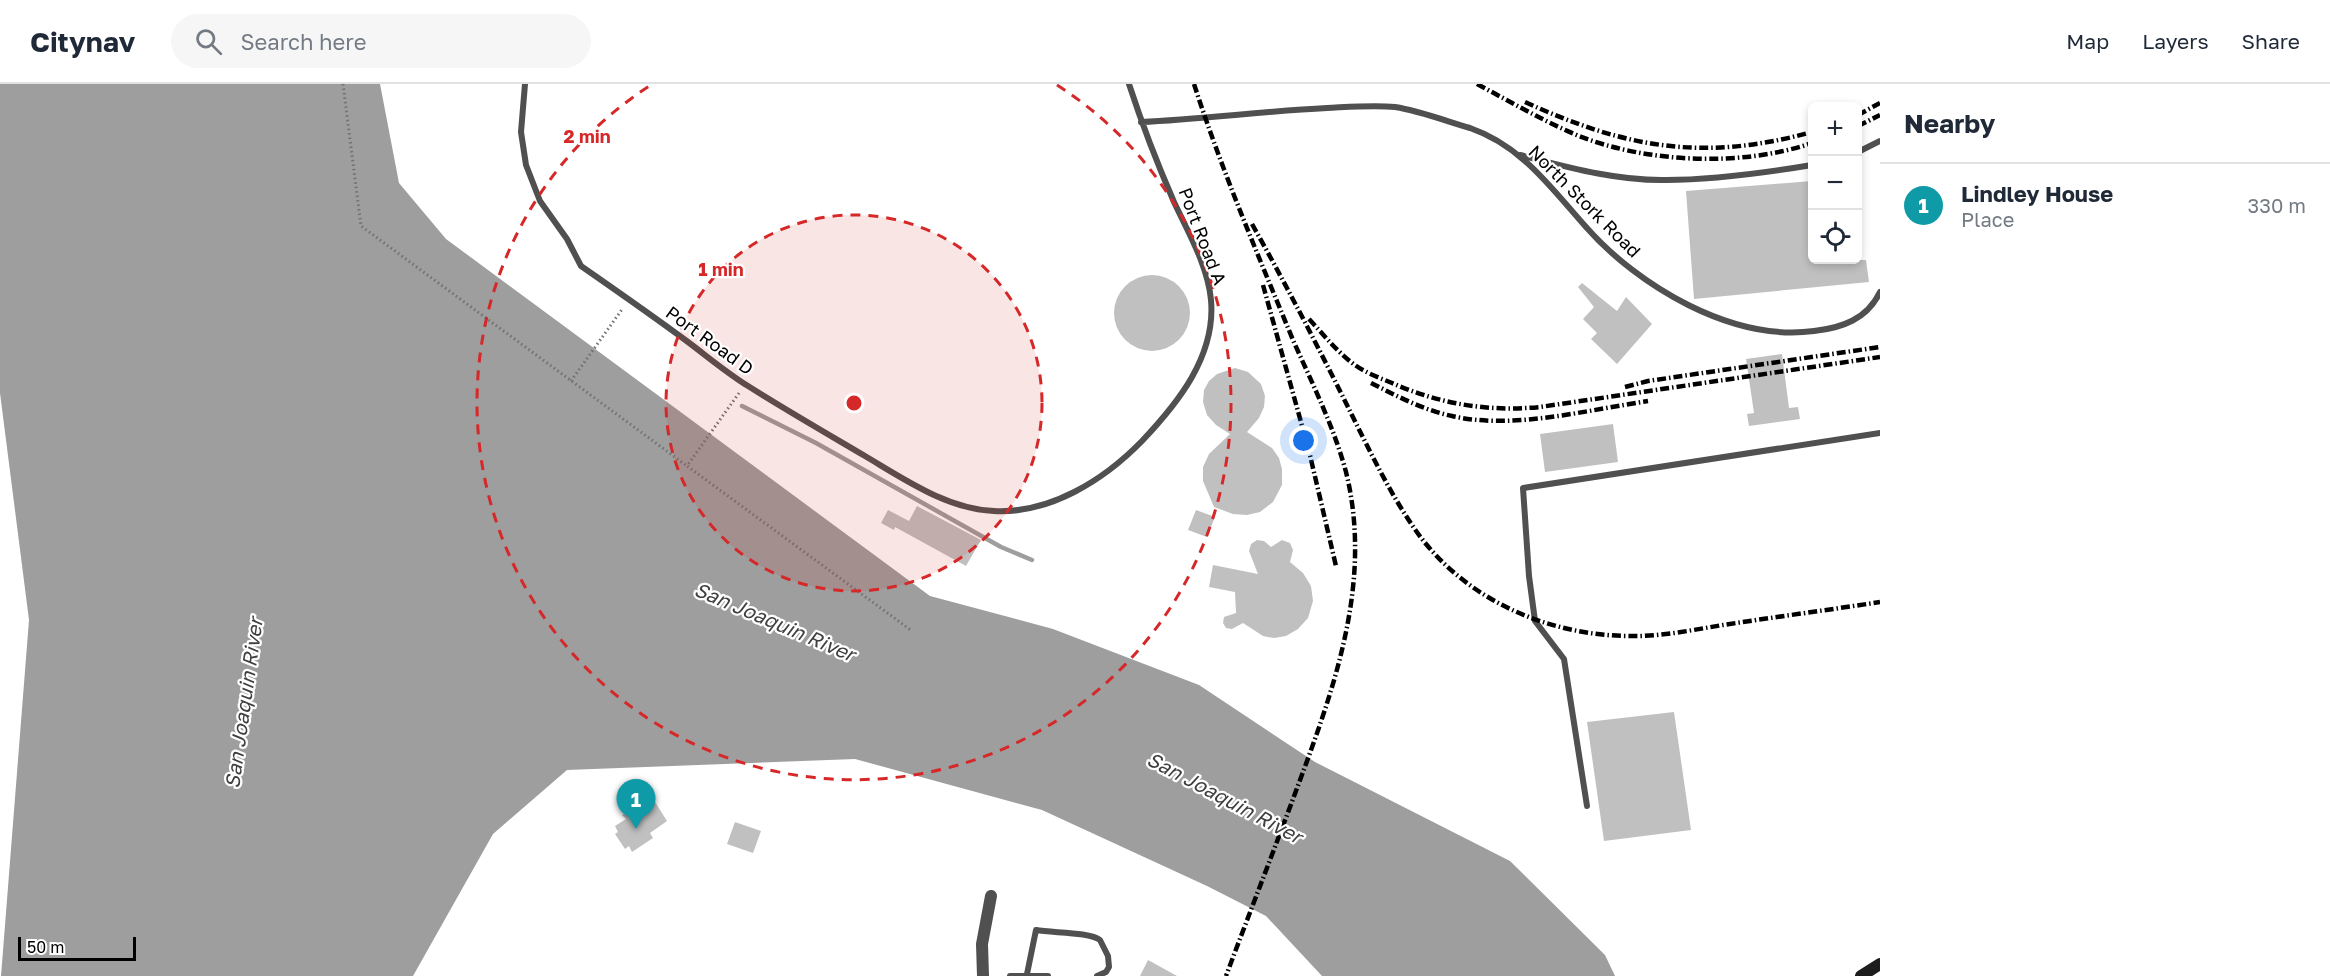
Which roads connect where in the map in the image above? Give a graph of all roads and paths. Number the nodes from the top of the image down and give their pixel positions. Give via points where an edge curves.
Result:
1 (344, 84) edge
2 (525, 84) edge
3 (1129, 84) edge
4 (1141, 122) junction
5 (1880, 141) edge
6 (1862, 150) edge
7 (1517, 154) junction
8 (1808, 166) edge
9 (1880, 292) edge
10 (630, 299) junction
11 (571, 381) junction
12 (746, 385) junction
13 (1880, 433) edge
14 (687, 466) junction
15 (1004, 511) joint
16 (912, 631) dead end
17 (1587, 806) dead end
18 (991, 896) dead end
19 (1880, 964) edge
20 (1027, 974) junction
21 (983, 976) edge
22 (1010, 976) edge
23 (1048, 976) edge
24 (1097, 976) edge
25 (1861, 976) edge

1 - 11 path via 361,226
2 - 10 lane, Port Road D via 520,115 522,146 540,201 567,238 581,266
3 - 4 lane, Port Road A
4 - 7 lane, North Stork Road via 1262,111 1395,107 1472,129
4 - 15 lane, Port Road A via 1208,283 1211,313 1205,352 1160,423 1109,471 1059,499
5 - 6 lane
7 - 8 lane via 1605,174 1664,180 1748,176
7 - 9 lane, North Stork Road via 1610,250 1658,287 1716,317 1747,327 1803,333 1847,324 1866,313
10 - 11 path
10 - 12 lane, Port Road D
11 - 14 path
12 - 14 path
12 - 15 lane, Port Road D via 906,480 962,506
13 - 17 lane via 1522,488 1535,621 1564,659
14 - 16 path
18 - 21 street via 981,944
19 - 25 street
20 - 22 lane
20 - 23 lane
20 - 24 lane via 1036,930 1088,934 1101,940 1109,967

